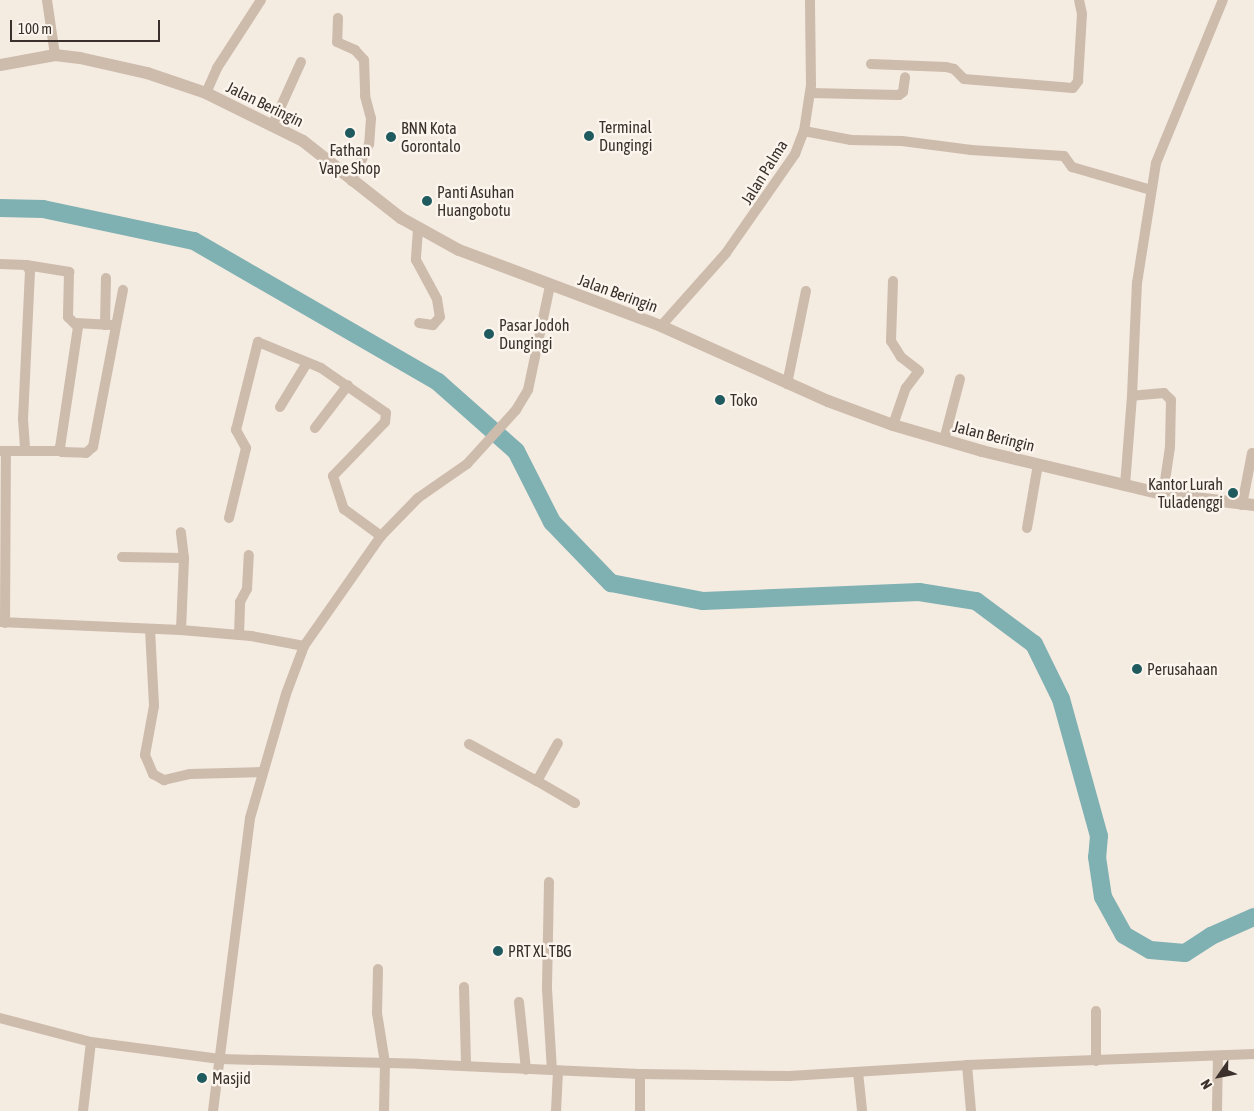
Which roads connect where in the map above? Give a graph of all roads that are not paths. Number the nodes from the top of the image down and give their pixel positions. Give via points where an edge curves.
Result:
1 (47, 0) edge
2 (261, 0) edge
3 (810, 0) edge
4 (1079, 0) edge
5 (1223, 0) edge
6 (338, 18) dead end
7 (55, 55) junction
8 (301, 62) dead end
9 (871, 64) dead end
10 (0, 65) edge
11 (905, 77) dead end
12 (206, 93) junction
13 (810, 93) junction
14 (274, 124) junction
15 (804, 131) junction
16 (352, 180) junction
17 (1151, 190) junction
18 (418, 229) junction
19 (0, 264) edge
20 (26, 265) junction
21 (106, 278) dead end
22 (893, 281) dead end
23 (550, 286) junction
24 (123, 290) dead end
25 (806, 291) dead end
26 (76, 323) junction
27 (419, 324) dead end
28 (105, 325) junction
29 (118, 325) junction
30 (660, 326) junction
31 (307, 364) junction
32 (960, 379) dead end
33 (787, 384) junction
34 (348, 385) junction
35 (1132, 396) junction
36 (280, 407) dead end
37 (893, 425) junction
38 (315, 428) dead end
39 (944, 440) junction
40 (26, 451) junction
41 (61, 451) junction
42 (3, 452) edge
43 (1252, 453) dead end
44 (1038, 464) junction
45 (1125, 485) junction
46 (1163, 494) junction
47 (1248, 505) edge
48 (229, 518) dead end
49 (1028, 528) dead end
50 (181, 532) dead end
51 (381, 536) junction
52 (249, 555) dead end
53 (122, 557) dead end
54 (184, 558) junction
55 (2, 622) edge
56 (150, 630) junction
57 (181, 630) junction
58 (239, 635) junction
59 (304, 646) junction
60 (558, 743) dead end
61 (469, 744) dead end
62 (263, 772) junction
63 (537, 781) junction
64 (575, 803) dead end
65 (549, 882) dead end
66 (378, 969) dead end
67 (464, 987) dead end
68 (519, 1002) dead end
69 (1096, 1011) dead end
70 (0, 1018) edge
71 (91, 1042) junction
72 (1254, 1054) edge
73 (1218, 1056) junction
74 (220, 1059) junction
75 (1096, 1061) junction
76 (385, 1063) junction
77 (967, 1065) junction
78 (466, 1066) junction
79 (526, 1070) junction
80 (555, 1070) junction
81 (858, 1072) junction
82 (640, 1074) junction
83 (83, 1111) edge
84 (213, 1111) edge
85 (384, 1111) edge
86 (556, 1111) edge
87 (640, 1111) edge
88 (862, 1111) edge
89 (970, 1111) edge
90 (1218, 1111) edge

1 - 7 street
2 - 12 street via 217,68
3 - 13 street, Jalan Palma
4 - 9 street via 1082,23 1078,81 1073,88 964,79 954,69 946,67
5 - 17 street via 1156,163
6 - 16 street via 337,42 355,50 364,60 365,96 370,118 369,144
7 - 10 street, Jalan Beringin
7 - 12 street, Jalan Beringin via 123,67
8 - 14 street
11 - 13 street via 903,92 899,95
12 - 14 street, Jalan Beringin
13 - 15 street, Jalan Palma
14 - 16 street, Jalan Beringin via 303,141
15 - 17 street via 851,140 902,141 970,150 1064,156 1072,167
15 - 30 street, Jalan Palma via 781,179 749,224
16 - 18 street, Jalan Beringin
17 - 35 street via 1137,283
18 - 23 street, Jalan Beringin via 459,250
18 - 27 street via 414,254 437,299 440,317 433,325
19 - 20 street
20 - 26 street via 68,270 68,317
20 - 40 street via 30,271 23,419
21 - 28 street
22 - 37 street via 891,341 901,357 919,371 906,388
23 - 30 street, Jalan Beringin
23 - 51 street via 528,390 516,410 467,464 418,498
24 - 29 street
25 - 33 street
26 - 28 street
26 - 41 street
28 - 29 street
29 - 41 street via 93,447 86,453
30 - 33 street, Jalan Beringin
31 - 34 street
31 - 36 street
31 - 48 street via 258,342 236,430 246,448
32 - 39 street
33 - 37 street, Jalan Beringin
34 - 38 street
34 - 51 street via 386,413 385,422 333,476 344,510
35 - 45 street
35 - 46 street via 1164,393 1171,400 1170,447
37 - 39 street, Jalan Beringin
39 - 44 street, Jalan Beringin
40 - 41 street
40 - 42 street
42 - 55 street
43 - 47 street
44 - 45 street, Jalan Beringin
44 - 49 street
45 - 46 street, Jalan Beringin
46 - 47 street, Jalan Beringin
50 - 54 street
51 - 59 street
52 - 58 street via 247,589 240,602
53 - 54 street
54 - 57 street
55 - 56 street
56 - 57 street
56 - 62 street via 154,706 145,755 153,774 164,780 190,774
57 - 58 street
58 - 59 street
59 - 62 street
60 - 63 street
61 - 63 street
62 - 74 street via 250,818
63 - 64 street
65 - 80 street via 546,989
66 - 76 street via 377,1013
67 - 78 street
68 - 79 street
69 - 75 street via 1093,1027
70 - 71 street
71 - 74 street
71 - 83 street
72 - 73 street
73 - 75 street
73 - 90 street
74 - 76 street
74 - 84 street
75 - 77 street
76 - 78 street
76 - 85 street
77 - 81 street
77 - 89 street
78 - 79 street
79 - 80 street
80 - 82 street
80 - 86 street
81 - 82 street via 789,1076
81 - 88 street
82 - 87 street

